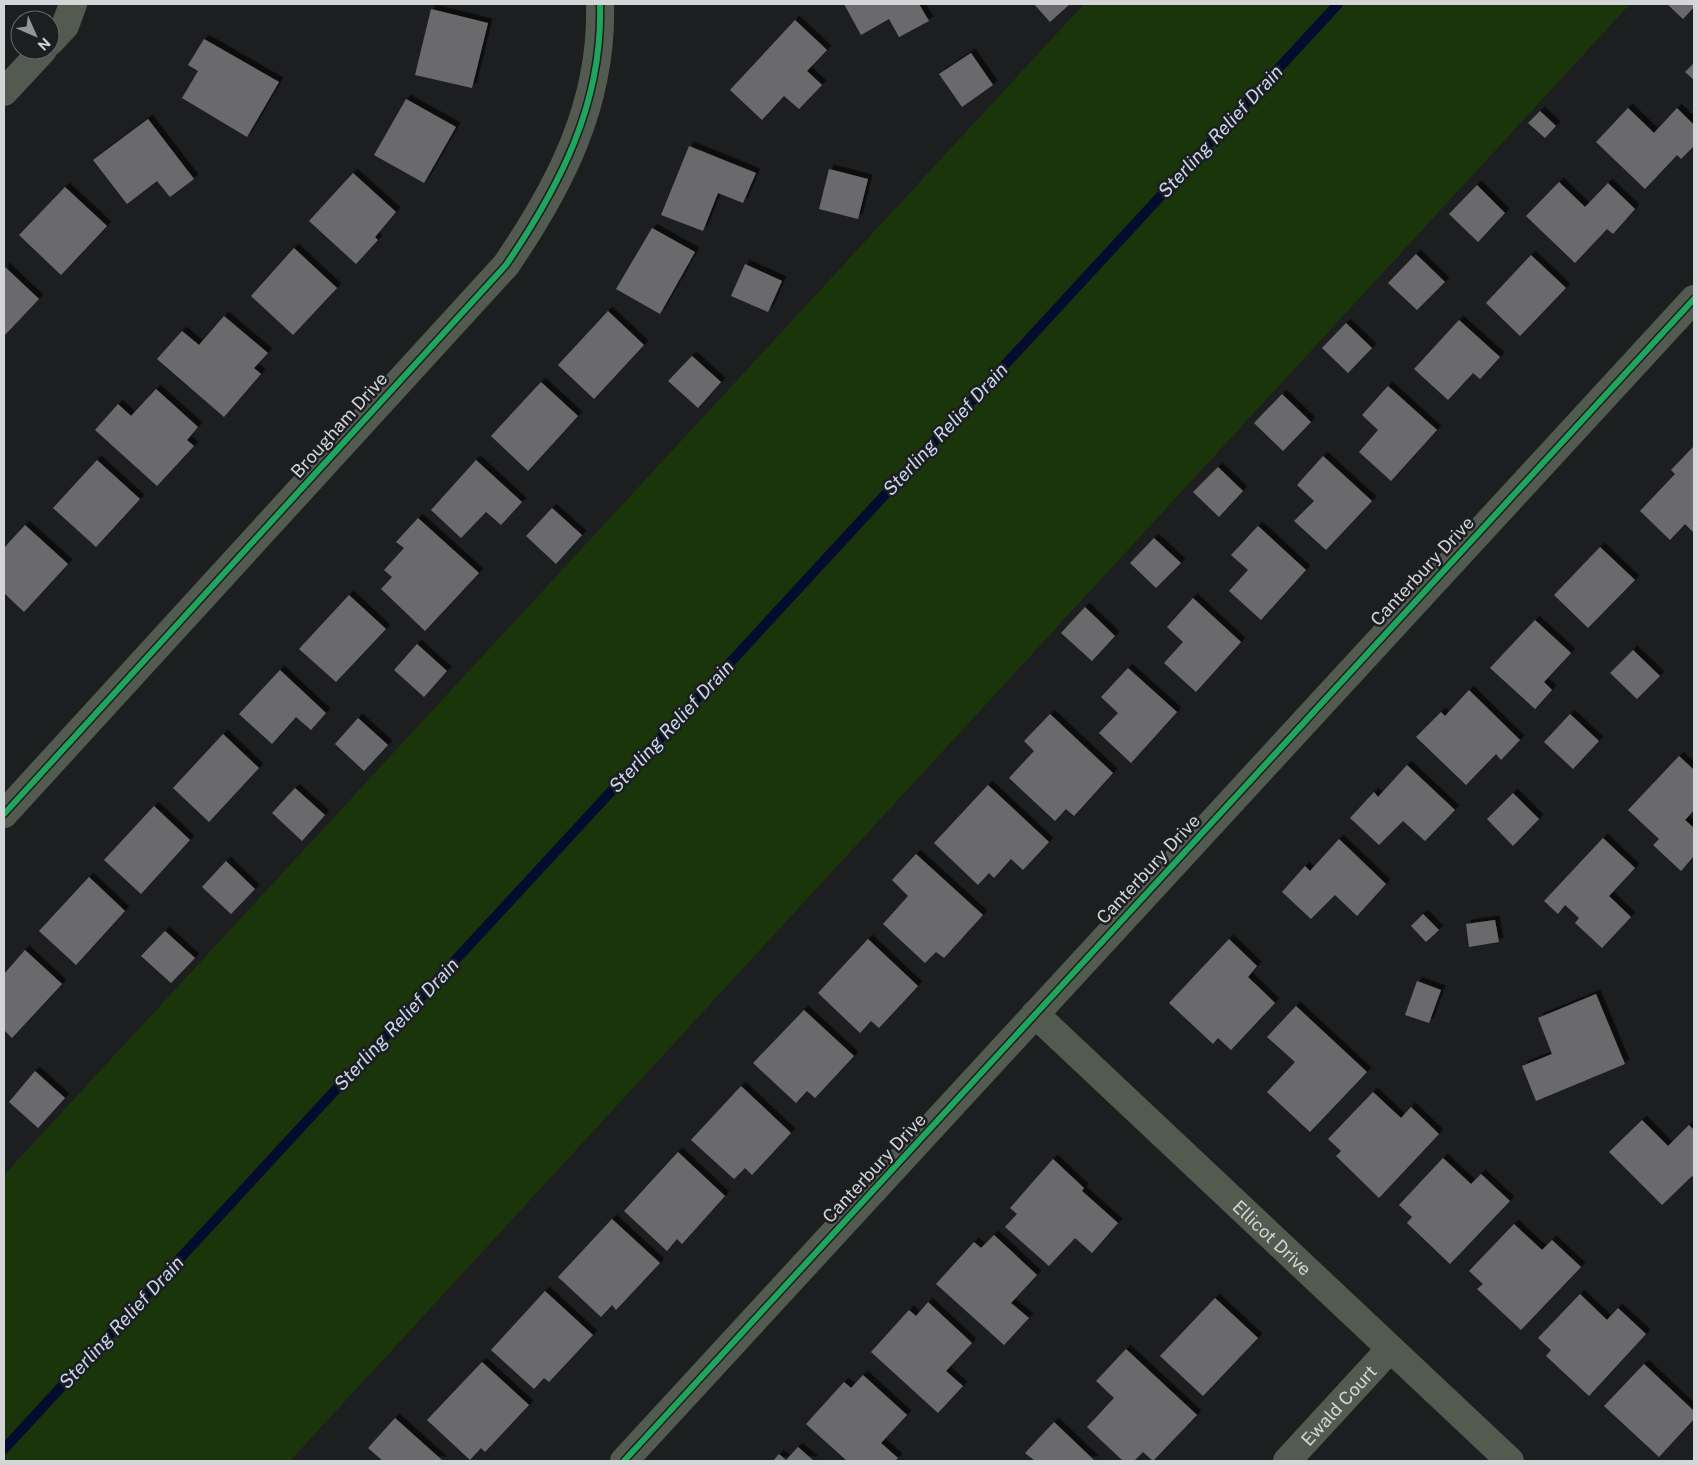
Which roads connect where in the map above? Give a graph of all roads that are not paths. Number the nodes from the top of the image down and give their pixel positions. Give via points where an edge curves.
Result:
1 (73, 4) edge
2 (600, 4) edge
3 (60, 31) edge
4 (34, 60) edge
5 (4, 92) edge
6 (1692, 305) edge
7 (4, 814) edge
8 (1035, 1014) junction
9 (1390, 1349) junction
10 (624, 1461) edge
11 (1287, 1461) edge
12 (1510, 1461) edge

1 - 3 street
2 - 7 street, Brougham Drive via 601,35 580,129 539,216 506,265
4 - 5 street
6 - 8 street, Canterbury Drive
8 - 9 street, Ellicot Drive
8 - 10 street, Canterbury Drive
9 - 11 street, Ewald Court
9 - 12 street, Ellicot Drive

